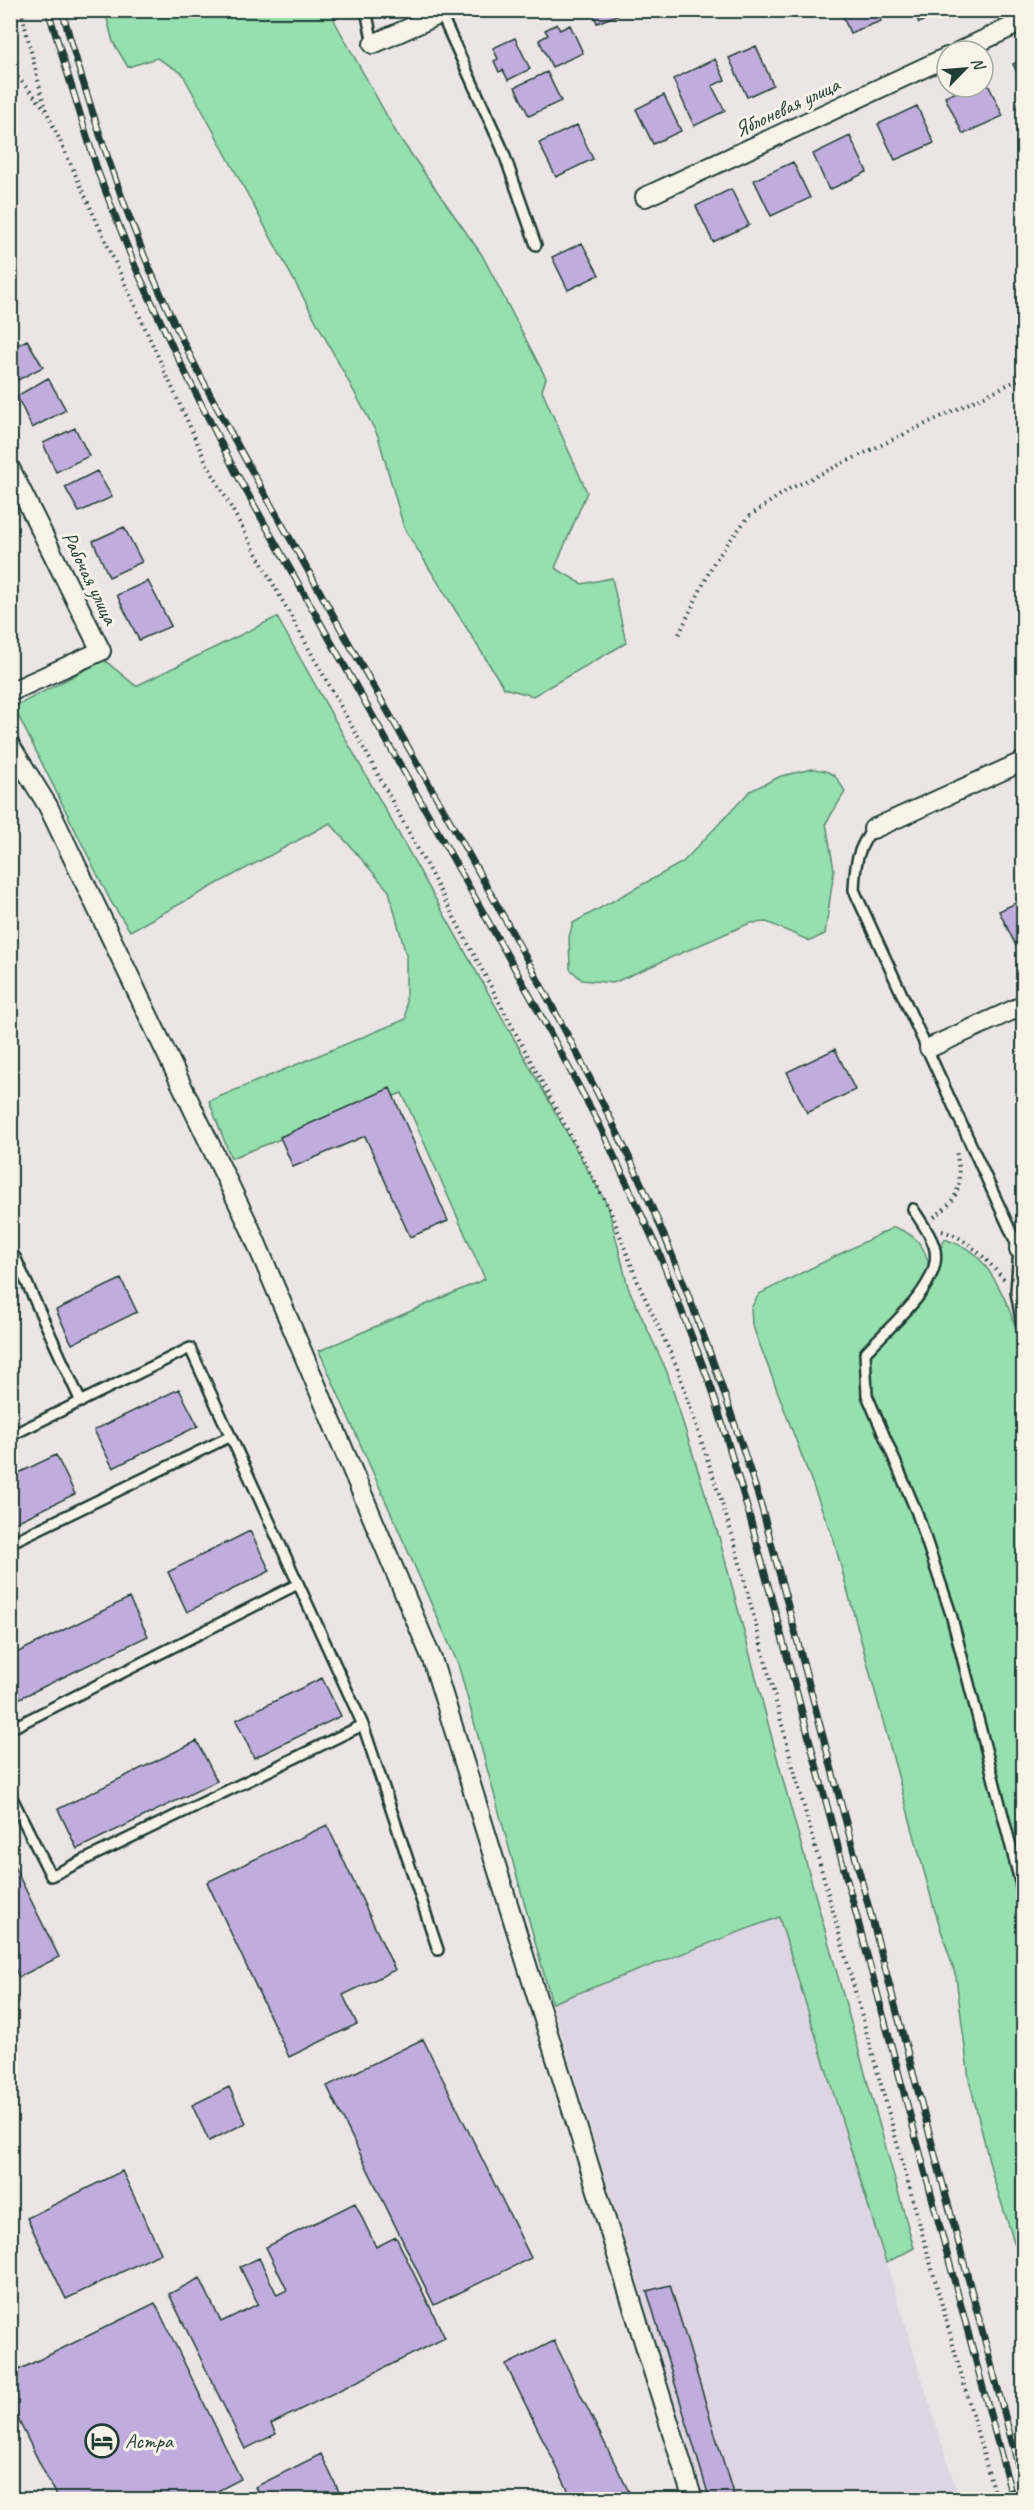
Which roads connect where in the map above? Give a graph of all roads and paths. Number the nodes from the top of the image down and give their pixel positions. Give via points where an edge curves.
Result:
1 (21, 10) edge
2 (366, 10) edge
3 (446, 12) edge
4 (1023, 21) edge
5 (985, 39) edge
6 (374, 44) joint
7 (935, 63) edge
8 (10, 68) edge
9 (46, 110) junction
10 (645, 197) dead end
11 (536, 245) dead end
12 (1023, 377) edge
13 (10, 468) edge
14 (679, 634) dead end
15 (10, 692) edge
16 (10, 745) edge
17 (1023, 761) edge
18 (873, 829) joint
19 (1023, 1005) edge
20 (929, 1048) junction
21 (960, 1121) junction
22 (913, 1209) dead end
23 (922, 1225) junction
24 (1021, 1248) edge
25 (10, 1260) edge
26 (1016, 1292) junction
27 (1023, 1336) edge
28 (81, 1402) junction
29 (10, 1436) edge
30 (231, 1436) junction
31 (10, 1543) edge
32 (298, 1584) junction
33 (363, 1725) junction
34 (10, 1729) edge
35 (10, 1794) edge
36 (1023, 1897) edge
37 (438, 1950) dead end
38 (693, 2499) edge
39 (996, 2499) edge

1 - 9 path
2 - 6 lane
3 - 6 street
3 - 11 lane via 502,148
4 - 5 street
7 - 10 street, Яблоневая улица
8 - 9 path
9 - 39 path via 206,462 368,753 610,1210 677,1367 733,1537
12 - 14 path via 789,489 748,517 714,562
13 - 15 street, Рабочая улица via 101,651
16 - 38 street via 48,806 250,1228 432,1659
17 - 18 street
18 - 20 lane via 861,843 854,890
19 - 20 street
20 - 21 lane
21 - 23 path via 956,1145 959,1186 955,1199
21 - 24 lane
22 - 23 lane
23 - 26 path via 952,1233 975,1248
23 - 36 lane via 935,1247 933,1269 926,1288 865,1353 867,1395 917,1513 951,1614
24 - 26 lane
25 - 28 lane via 15,1257
26 - 27 lane
28 - 29 lane
28 - 30 lane via 190,1348
30 - 31 lane
30 - 32 lane
32 - 33 lane
32 - 34 lane
33 - 35 lane via 51,1876
33 - 37 lane

